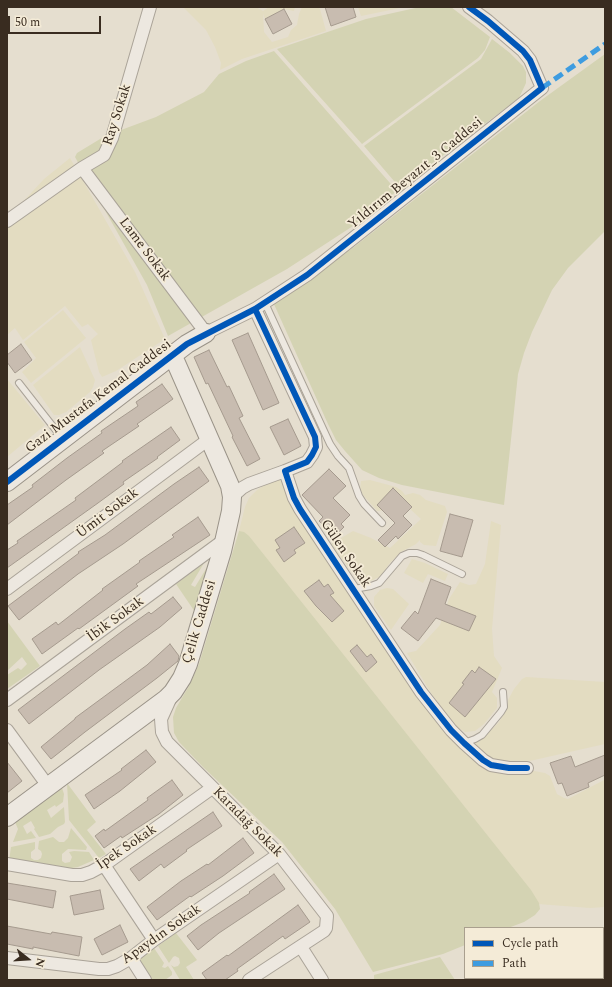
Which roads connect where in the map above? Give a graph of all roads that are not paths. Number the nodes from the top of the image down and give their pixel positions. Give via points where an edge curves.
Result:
1 (150, 7) edge
2 (469, 7) edge
3 (82, 168) junction
4 (7, 221) edge
5 (260, 306) junction
6 (206, 333) junction
7 (173, 356) junction
8 (19, 383) dead end
9 (63, 438) junction
10 (209, 439) junction
11 (285, 471) junction
12 (7, 482) edge
13 (232, 497) junction
14 (382, 523) dead end
15 (224, 540) junction
16 (462, 574) dead end
17 (7, 589) edge
18 (354, 589) junction
19 (173, 692) junction
20 (503, 692) dead end
21 (7, 700) edge
22 (7, 730) edge
23 (464, 743) junction
24 (528, 768) dead end
25 (48, 786) junction
26 (212, 788) junction
27 (7, 817) edge
28 (279, 854) junction
29 (7, 864) edge
30 (104, 865) junction
31 (154, 940) junction
32 (301, 947) junction
33 (7, 958) edge
34 (131, 958) junction
35 (145, 980) edge
36 (249, 980) edge
37 (322, 980) edge

1 - 3 street, Ray Sokak via 112,138 104,155
2 - 5 street, Yıldırım Beyazıt_3 Caddesi via 523,51 530,60 542,88 307,275
3 - 4 street, Ray Sokak
3 - 6 street, Lame Sokak
5 - 6 street, Yıldırım Beyazıt_3 Caddesi
5 - 11 street via 315,437 316,447 307,462
5 - 14 lane via 330,444 349,468 361,500
6 - 7 street, Gazi Mustafa Kemal Caddesi
7 - 9 street, Gazi Mustafa Kemal Caddesi
7 - 10 street, Çelik Caddesi
8 - 9 lane
9 - 12 street, Gazi Mustafa Kemal Caddesi
10 - 13 street, Çelik Caddesi via 230,486
10 - 17 street, Ümit Sokak
11 - 13 street via 249,484
11 - 18 street, Gülen Sokak via 300,509
13 - 15 street, Çelik Caddesi
15 - 19 street, Çelik Caddesi via 188,664
15 - 21 street, İbik Sokak
16 - 18 lane via 423,555 409,553 402,556 379,583
18 - 23 street, Gülen Sokak via 421,692
19 - 25 street, Çelik Caddesi
19 - 26 street, Karadağ Sokak via 162,719 164,738
20 - 23 lane via 504,707 501,712 482,735
22 - 25 street
23 - 24 street, Gülen Sokak via 491,765
25 - 27 street, Çelik Caddesi
26 - 28 street, Karadağ Sokak
26 - 30 street, İpek Sokak
28 - 31 street, Apaydın Sokak
28 - 32 street, Karadağ Sokak via 327,916 324,931
29 - 30 street, İpek Sokak via 72,876 82,875
30 - 31 street
31 - 34 street, Apaydın Sokak
32 - 36 street, Karadağ Sokak
32 - 37 street
33 - 34 street, Apaydın Sokak via 108,969
34 - 35 street

